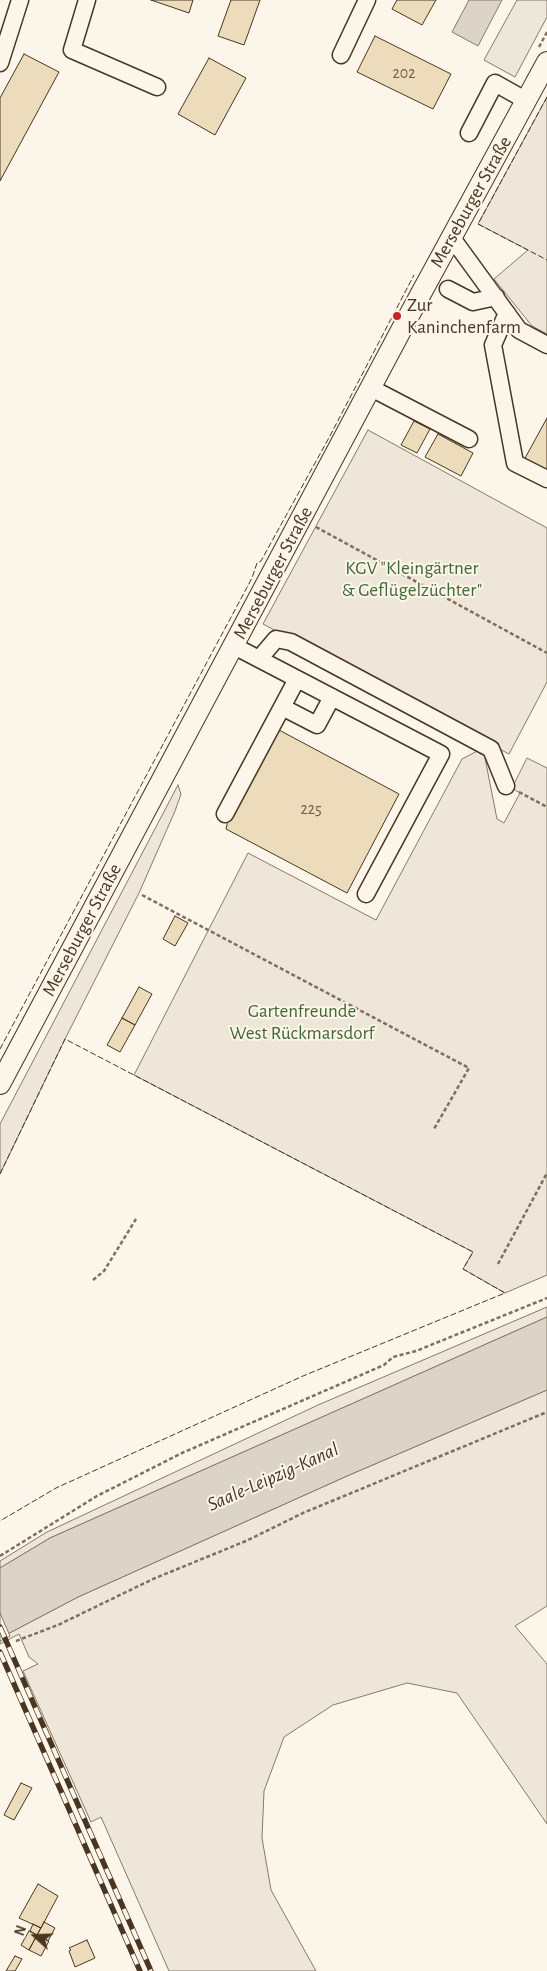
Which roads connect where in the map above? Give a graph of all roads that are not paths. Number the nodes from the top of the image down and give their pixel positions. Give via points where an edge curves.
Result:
1 (20, 0) edge
2 (87, 0) edge
3 (367, 0) edge
4 (341, 55) dead end
5 (547, 62) edge
6 (0, 63) edge
7 (157, 87) dead end
8 (527, 101) junction
9 (469, 133) dead end
10 (452, 238) junction
11 (448, 289) dead end
12 (496, 297) junction
13 (507, 313) junction
14 (547, 345) edge
15 (371, 388) junction
16 (468, 439) dead end
17 (547, 479) edge
18 (234, 646) junction
19 (259, 659) junction
20 (297, 679) junction
21 (332, 697) junction
22 (282, 708) junction
23 (506, 786) road end
24 (225, 814) dead end
25 (366, 894) dead end
26 (0, 1084) edge

1 - 6 street
2 - 7 street via 72,50
3 - 4 street
5 - 8 main road, Merseburger Straße
8 - 9 street via 495,83
8 - 10 main road, Merseburger Straße
10 - 12 street
10 - 15 main road, Merseburger Straße
11 - 12 street via 473,302
12 - 13 street
13 - 14 street via 520,330
13 - 17 street via 493,345 515,462
15 - 16 street
15 - 18 main road, Merseburger Straße
18 - 19 street
18 - 26 main road, Merseburger Straße
19 - 20 street
19 - 23 street via 276,639 291,642 491,749
20 - 21 street
20 - 22 street
21 - 22 street via 317,725
21 - 25 street via 441,754
22 - 24 street

